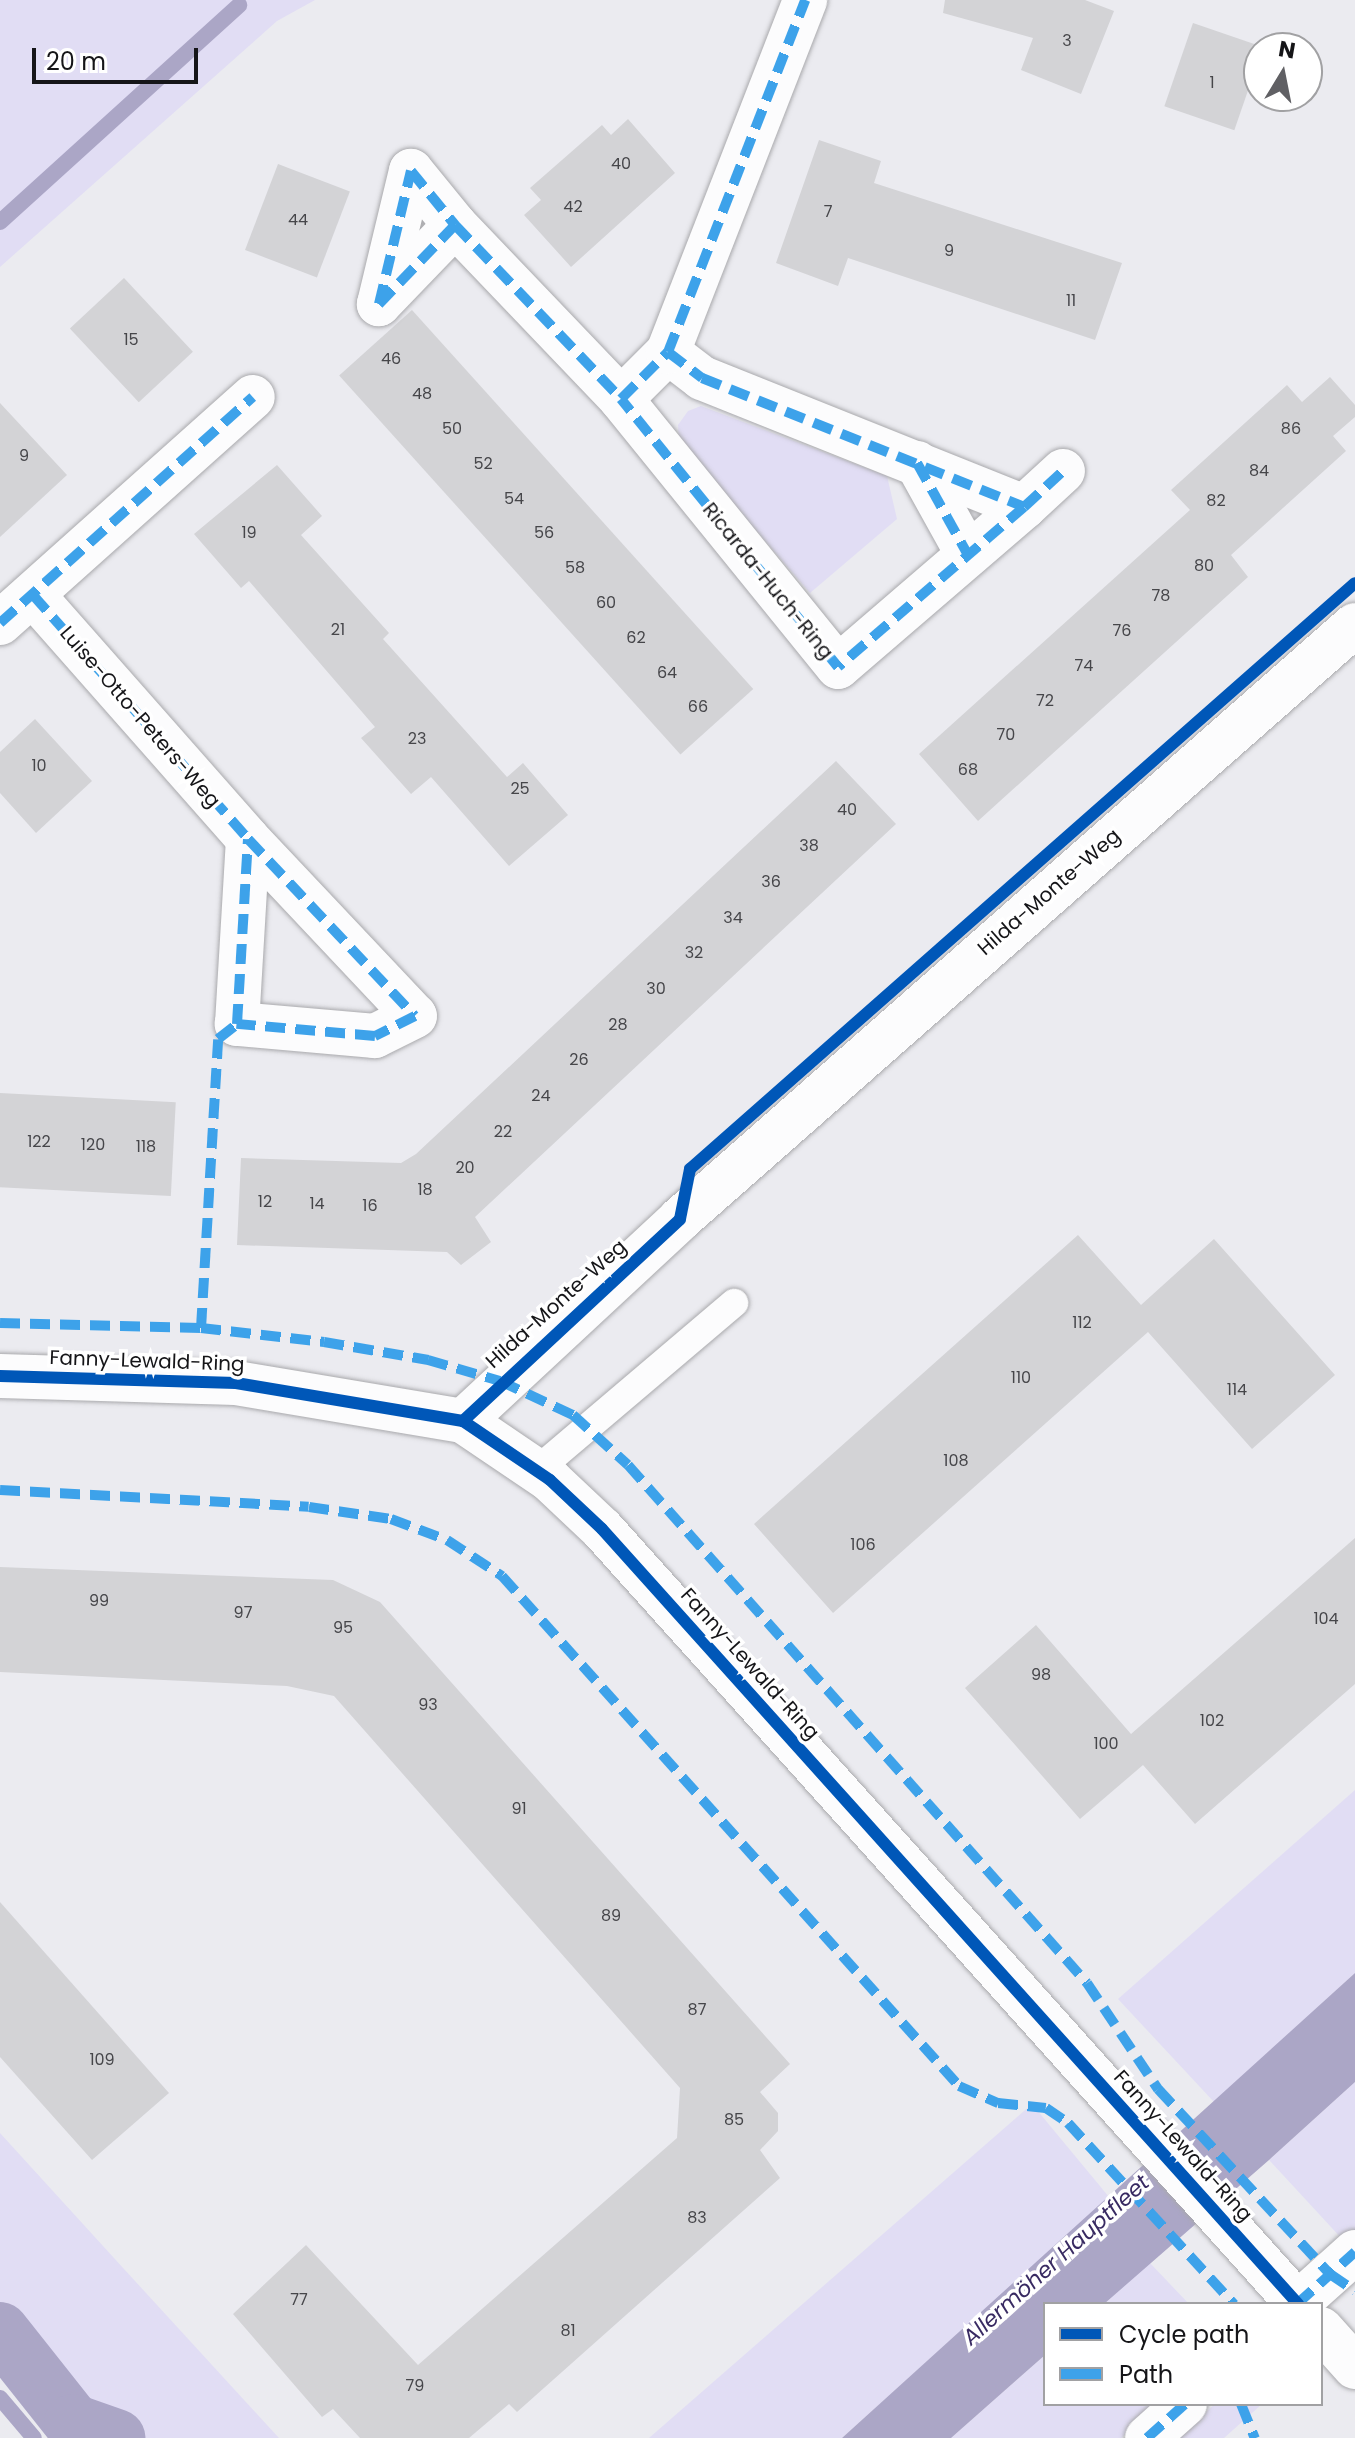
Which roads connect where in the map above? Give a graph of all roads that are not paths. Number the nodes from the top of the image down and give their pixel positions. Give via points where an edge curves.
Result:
1 (805, 0) edge
2 (455, 225) dead end
3 (668, 352) junction
4 (253, 397) dead end
5 (621, 399) junction
6 (917, 463) junction
7 (1063, 471) dead end
8 (1024, 507) junction
9 (968, 555) junction
10 (33, 595) junction
11 (0, 623) edge
12 (1355, 625) edge
13 (248, 839) junction
14 (734, 1303) dead end
15 (0, 1376) edge
16 (463, 1421) junction
17 (536, 1471) junction
18 (1355, 2252) edge
19 (1296, 2302) edge
20 (1300, 2302) edge
21 (1323, 2331) edge
22 (1355, 2367) edge
23 (1183, 2406) edge
24 (1147, 2438) edge

1 - 3 street
2 - 5 street, Ricarda-Huch-Ring
3 - 5 street
3 - 6 street via 702,378
4 - 10 street
5 - 9 street, Ricarda-Huch-Ring via 838,667
6 - 8 street
6 - 9 street
7 - 8 street, Ricarda-Huch-Ring
8 - 9 street, Ricarda-Huch-Ring
10 - 11 street
10 - 13 street, Luise-Otto-Peters-Weg
12 - 16 street, Hilda-Monte-Weg via 680,1219
13 - 13 street, Luise-Otto-Peters-Weg via 321,916 415,1016 375,1036 237,1024
14 - 17 lane
15 - 16 street, Fanny-Lewald-Ring via 251,1385
16 - 17 street, Fanny-Lewald-Ring
17 - 19 street, Fanny-Lewald-Ring via 602,1529
18 - 20 street
21 - 22 street
23 - 24 street

